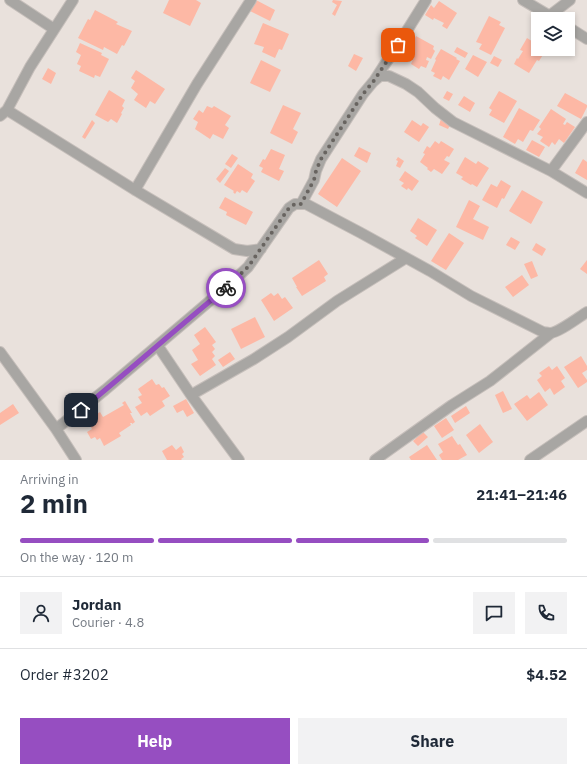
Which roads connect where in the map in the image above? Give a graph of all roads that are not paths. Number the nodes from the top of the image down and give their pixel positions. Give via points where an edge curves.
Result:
1 (10, 0) edge
2 (73, 0) edge
3 (252, 0) edge
4 (426, 0) edge
5 (523, 0) edge
6 (570, 0) edge
7 (543, 12) edge
8 (557, 12) edge
9 (54, 29) junction
10 (575, 31) edge
11 (587, 39) edge
12 (373, 82) junction
13 (3, 113) edge
14 (587, 122) edge
15 (551, 170) junction
16 (135, 190) junction
17 (587, 193) edge
18 (301, 204) junction
19 (261, 249) junction
20 (406, 258) junction
21 (587, 312) edge
22 (551, 333) junction
23 (158, 346) junction
24 (0, 352) edge
25 (191, 395) junction
26 (587, 421) edge
27 (56, 429) junction
28 (390, 456) edge
29 (76, 460) edge
30 (239, 460) edge
31 (375, 460) edge
32 (530, 460) edge

1 - 9 street
2 - 9 street
3 - 16 street
4 - 12 street
5 - 7 street
6 - 8 street
9 - 13 street
10 - 11 street
12 - 15 street via 380,76 389,76 406,84 453,122
12 - 18 street via 321,159 314,180
13 - 16 street
14 - 15 street
15 - 17 street
16 - 19 street via 234,249
18 - 19 street via 289,208
18 - 20 street via 332,217
19 - 23 street via 248,267
20 - 22 street via 471,296 534,328
20 - 25 street via 337,301 254,359
21 - 22 street
22 - 28 street via 490,381 452,405
23 - 25 street
23 - 27 street
24 - 27 street
25 - 30 street
26 - 32 street
27 - 29 street
28 - 31 street

